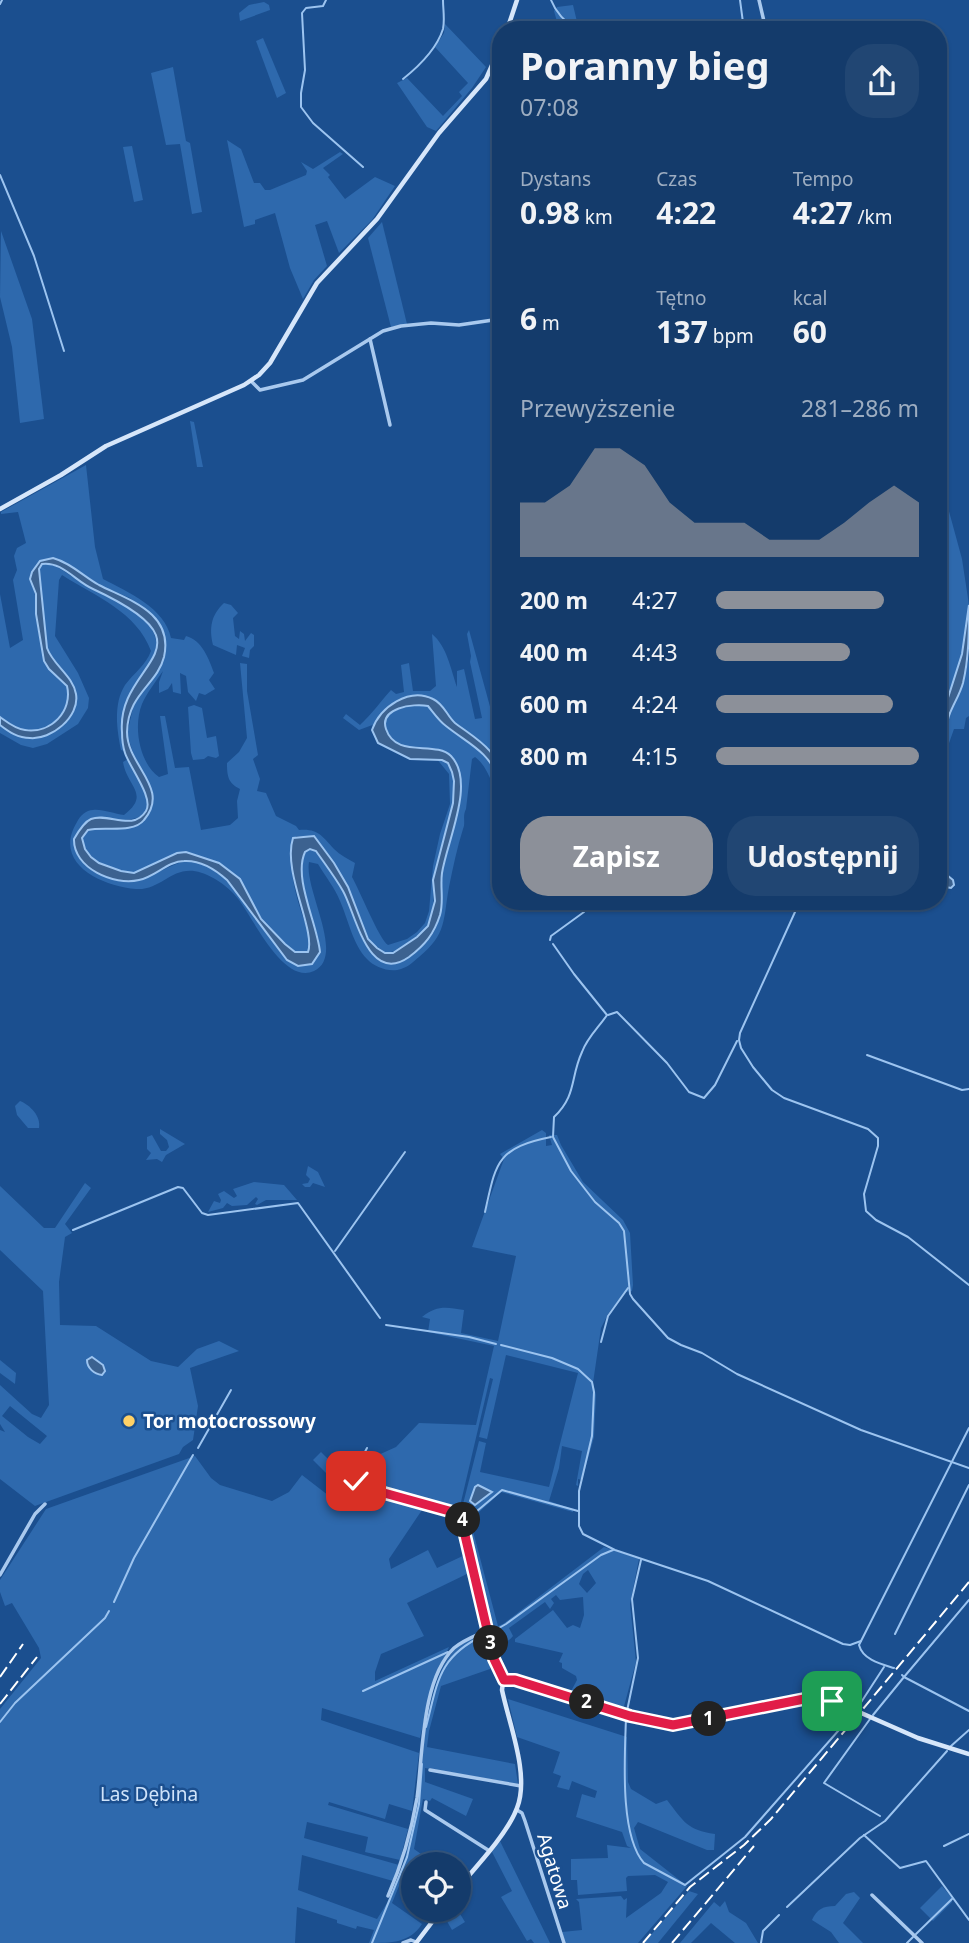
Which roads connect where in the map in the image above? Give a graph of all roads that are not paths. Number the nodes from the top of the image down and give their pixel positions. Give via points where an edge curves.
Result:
1 (517, 0) edge
2 (759, 0) edge
3 (510, 21) edge
4 (764, 21) edge
5 (491, 72) edge
6 (492, 320) edge
7 (370, 338) junction
8 (251, 381) junction
9 (390, 425) dead end
10 (0, 509) edge
11 (354, 1477) dead end
12 (46, 1504) dead end
13 (0, 1575) edge
14 (488, 1630) junction
15 (504, 1680) junction
16 (969, 1754) edge
17 (430, 1770) dead end
18 (522, 1786) junction
19 (426, 1802) dead end
20 (517, 1810) junction
21 (488, 1850) junction
22 (471, 1872) edge
23 (872, 1895) dead end
24 (388, 1896) dead end
25 (432, 1922) edge
26 (416, 1942) edge
27 (403, 1943) edge
28 (564, 1943) edge
29 (922, 1943) edge

1 - 3 street
2 - 4 street
5 - 8 street via 439,133 377,219 317,283 270,363
6 - 7 street via 401,326
7 - 8 street via 303,380 260,390
7 - 9 street
8 - 10 street via 106,446
11 - 14 street via 377,1491 460,1514
12 - 13 street via 35,1514
14 - 15 street
14 - 24 street via 453,1649 438,1675 423,1728 405,1857
15 - 16 street via 673,1725 823,1698
15 - 18 street via 502,1690
17 - 18 street
18 - 20 street
19 - 21 street via 425,1810
20 - 21 street
20 - 28 street, Agatowa via 524,1817
21 - 22 street
23 - 29 street
25 - 26 street
26 - 27 street

